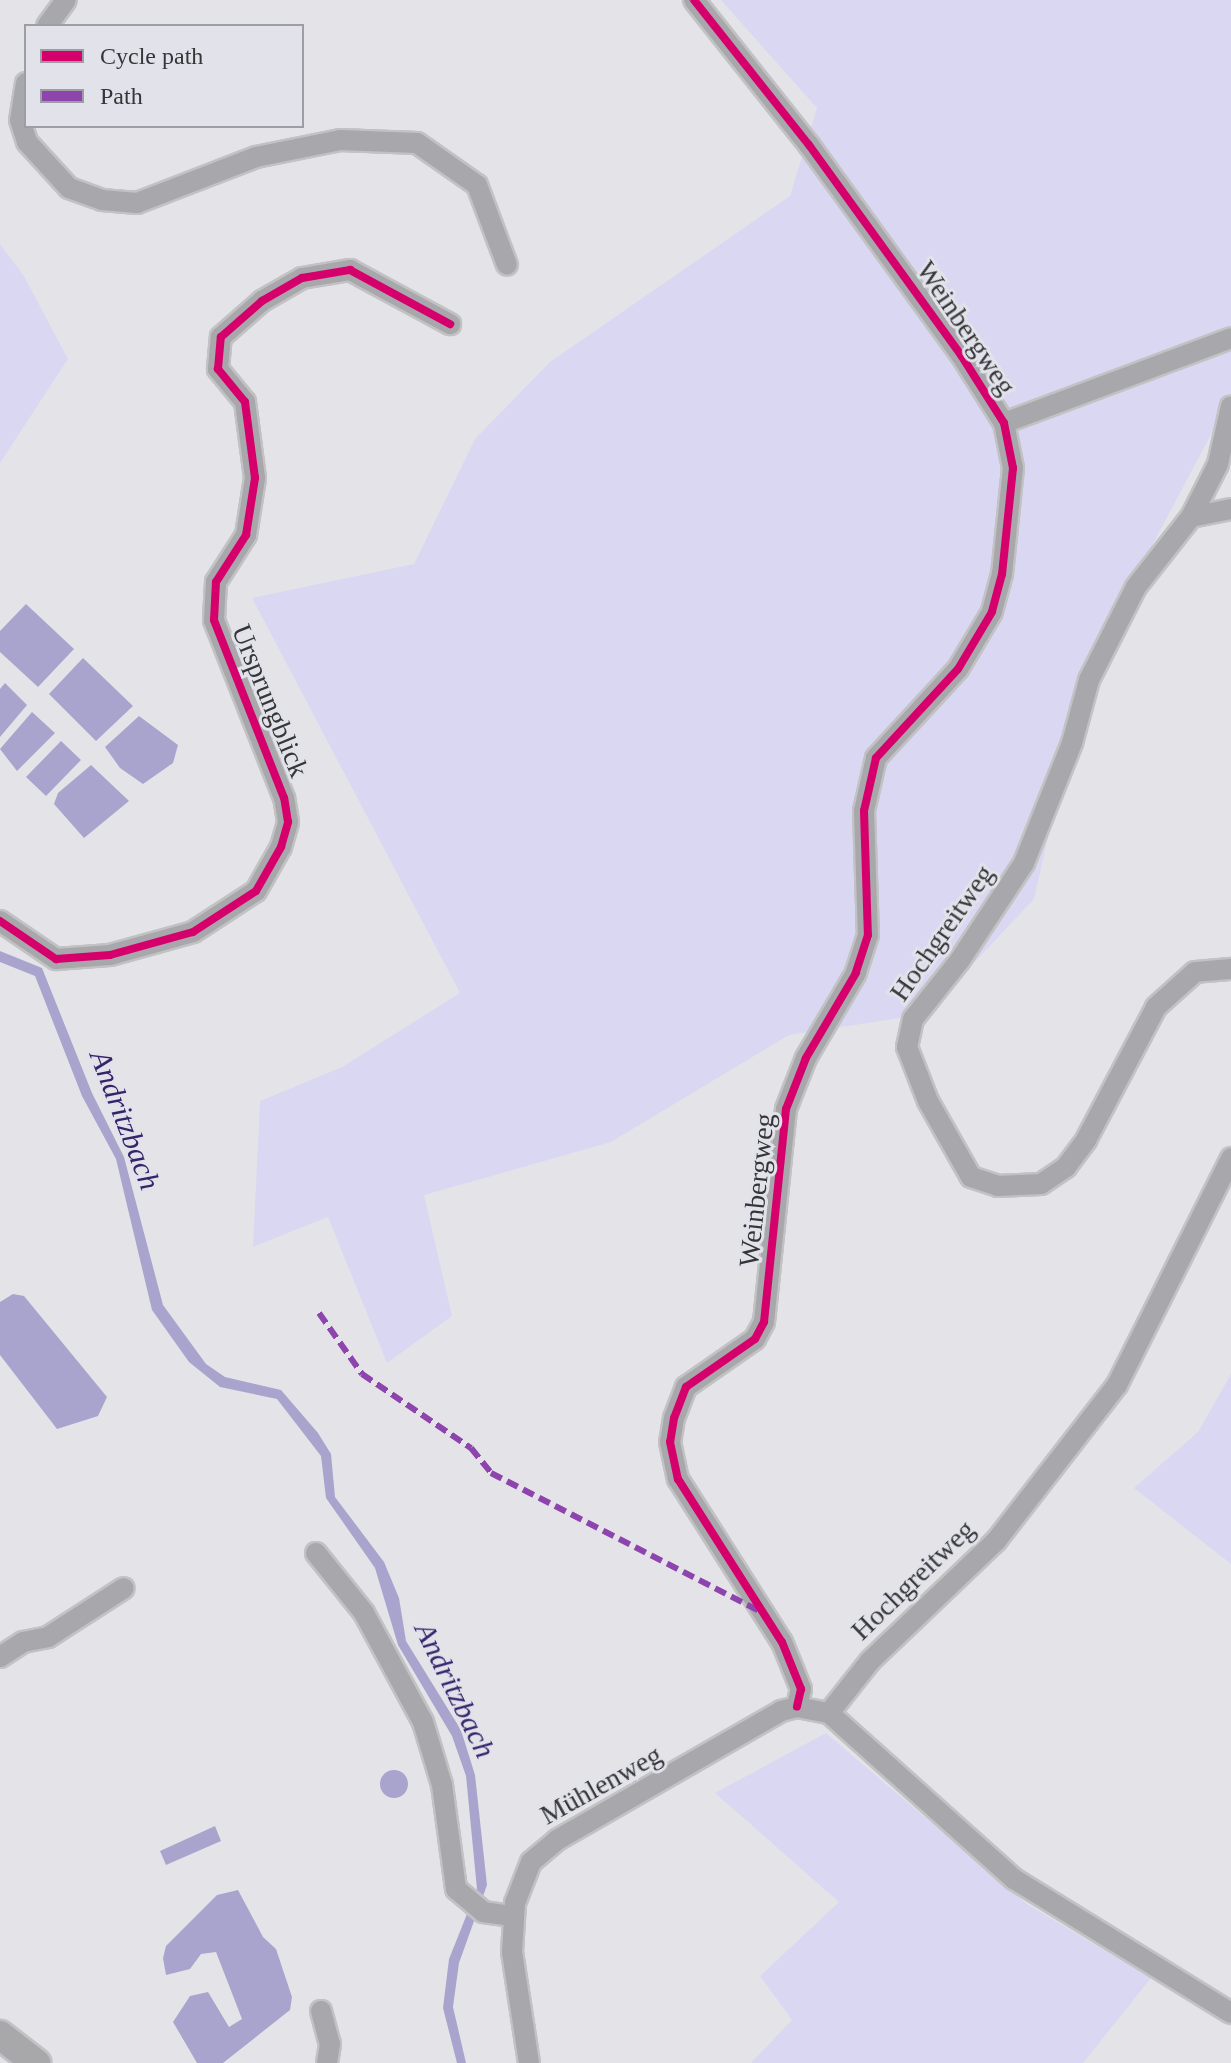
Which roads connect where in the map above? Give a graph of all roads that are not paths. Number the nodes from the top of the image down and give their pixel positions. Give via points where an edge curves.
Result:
1 (66, 0) edge
2 (694, 0) edge
3 (48, 24) edge
4 (24, 95) edge
5 (507, 265) dead end
6 (450, 324) dead end
7 (1226, 346) edge
8 (1231, 406) edge
9 (1004, 423) junction
10 (1231, 509) edge
11 (1191, 517) junction
12 (0, 921) edge
13 (1231, 969) edge
14 (1231, 1158) edge
15 (316, 1553) dead end
16 (124, 1588) dead end
17 (0, 1657) edge
18 (797, 1707) junction
19 (829, 1713) junction
20 (513, 1916) junction
21 (321, 2011) dead end
22 (1231, 2013) edge
23 (0, 2035) edge
24 (36, 2063) edge
25 (327, 2063) edge
26 (529, 2063) edge

1 - 3 street
2 - 9 street, Weinbergweg via 809,145
4 - 5 street via 20,120 27,142 69,188 137,203 256,157 340,140 417,143 477,185
6 - 12 street, Ursprungblick via 350,270 302,278 262,301 221,337 218,369 245,402 255,478 246,535 229,555 212,598 214,620 284,798 288,822 281,847 256,891 193,932 110,955 56,959
7 - 9 street, Weinbergweg
8 - 11 street, Hochgreitweg via 1218,464
9 - 18 street, Weinbergweg via 1012,486 992,612 958,669 876,758 869,781 864,811 868,935 856,973 806,1058 786,1109 764,1322 755,1339 686,1387 670,1442 678,1479 690,1501 791,1661 801,1689
10 - 11 street
11 - 13 street, Hochgreitweg via 1136,587 1107,639 1024,863 960,960 913,1019 907,1047 928,1101 971,1177 998,1186 1041,1184 1066,1167 1086,1140 1156,1007 1195,972
14 - 19 street, Hochgreitweg via 1117,1385 996,1541 861,1670
15 - 20 street via 364,1613 423,1722 442,1785 452,1876 465,1901 483,1912
16 - 17 street via 48,1637 23,1642
18 - 19 street
18 - 20 street, Mühlenweg via 541,1851 523,1873
19 - 22 street via 1014,1879
20 - 26 street, Mühlenweg via 516,1989
21 - 25 street via 330,2044
23 - 24 main road

